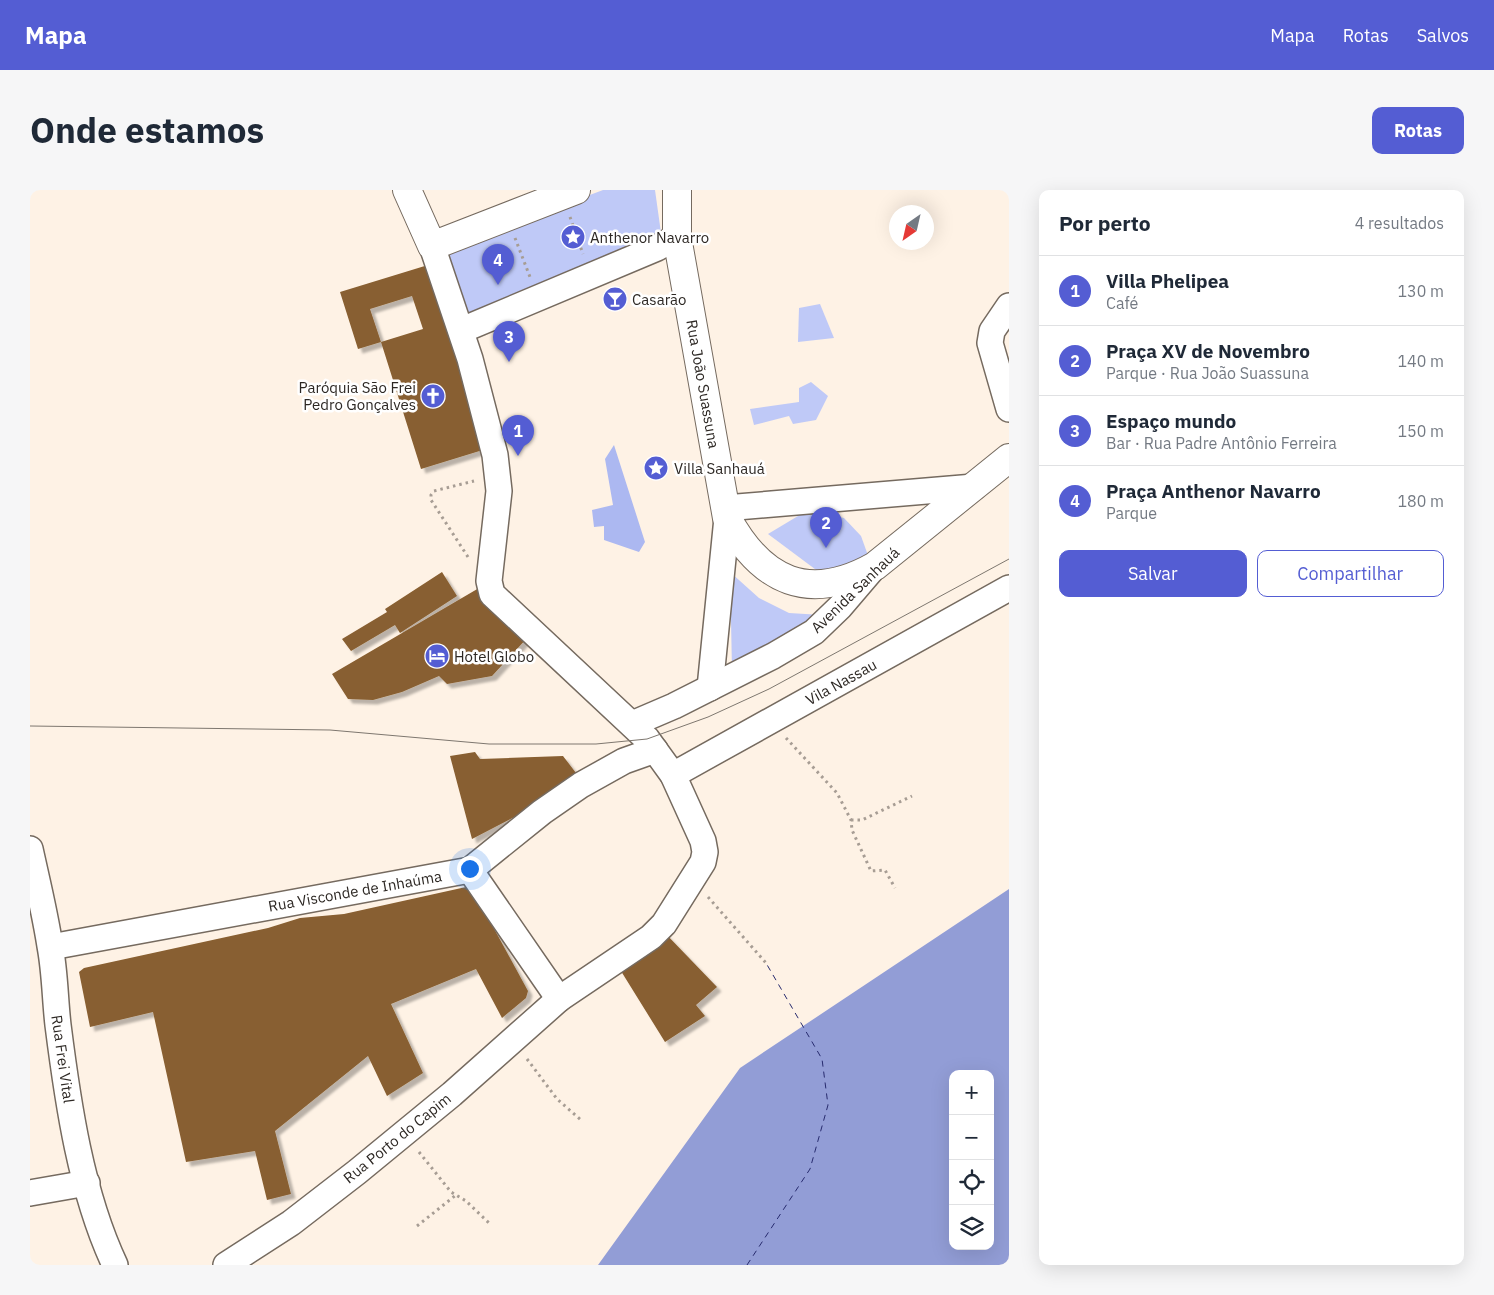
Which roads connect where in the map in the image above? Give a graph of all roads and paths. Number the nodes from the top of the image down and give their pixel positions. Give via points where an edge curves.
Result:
1 (407, 190) edge
2 (677, 190) edge
3 (570, 192) edge
4 (507, 216) junction
5 (677, 237) junction
6 (432, 246) junction
7 (590, 277) junction
8 (538, 299) junction
9 (1009, 306) edge
10 (462, 330) junction
11 (1009, 409) edge
12 (1009, 458) edge
13 (499, 475) junction
14 (974, 487) junction
15 (726, 513) junction
16 (472, 563) dead end
17 (875, 566) junction
18 (1009, 588) edge
19 (710, 688) junction
20 (770, 721) junction
21 (632, 724) junction
22 (655, 750) junction
23 (673, 775) junction
24 (912, 796) dead end
25 (851, 820) junction
26 (30, 848) edge
27 (470, 870) junction
28 (692, 879) junction
29 (895, 888) dead end
30 (51, 947) junction
31 (766, 963) dead end
32 (560, 999) junction
33 (513, 1040) junction
34 (581, 1120) dead end
35 (403, 1132) junction
36 (87, 1183) junction
37 (30, 1194) edge
38 (456, 1195) junction
39 (489, 1223) dead end
40 (417, 1226) dead end
41 (115, 1265) edge
42 (226, 1265) edge

1 - 6 main road
2 - 5 main road, Rua João Suassuna
3 - 4 main road
3 - 7 path
4 - 6 main road
4 - 8 path
5 - 7 street
5 - 15 main road, Rua João Suassuna
6 - 10 street
7 - 8 street
8 - 10 street
9 - 11 street via 992,331 990,343
10 - 13 street
12 - 14 main road, Avenida Sanhauá
13 - 16 path via 434,491 431,495 431,500
13 - 21 street via 490,581 492,594
14 - 15 street
14 - 17 main road, Avenida Sanhauá
15 - 17 main road, Rua João Suassuna via 740,542 758,562 777,575 803,584 835,584
15 - 19 street, Rua João Suassuna
17 - 19 street, Avenida Sanhauá via 814,632
18 - 20 street, Vila Nassau
19 - 21 street, Avenida Sanhauá
20 - 23 street, Vila Nassau
20 - 25 path via 837,793
21 - 22 street
22 - 23 street
22 - 27 street, Rua Visconde de Inhaúma via 624,761 581,785
23 - 28 street, Rua Porto do Capim via 703,841 703,862
24 - 25 path via 862,820
25 - 29 path via 852,830 871,871 884,870
26 - 30 street, Rua Frei Vital
27 - 30 street, Rua Visconde de Inhaúma
27 - 32 street
28 - 31 path
28 - 32 street, Rua Porto do Capim via 658,930
30 - 36 street, Rua Frei Vital via 69,1104
32 - 33 street, Rua Porto do Capim
33 - 34 path via 557,1099
33 - 35 street, Rua Porto do Capim
35 - 38 path
35 - 42 street, Rua Porto do Capim via 291,1223
36 - 37 street
36 - 41 street, Rua Frei Vital via 103,1239
38 - 39 path via 466,1200
38 - 40 path

